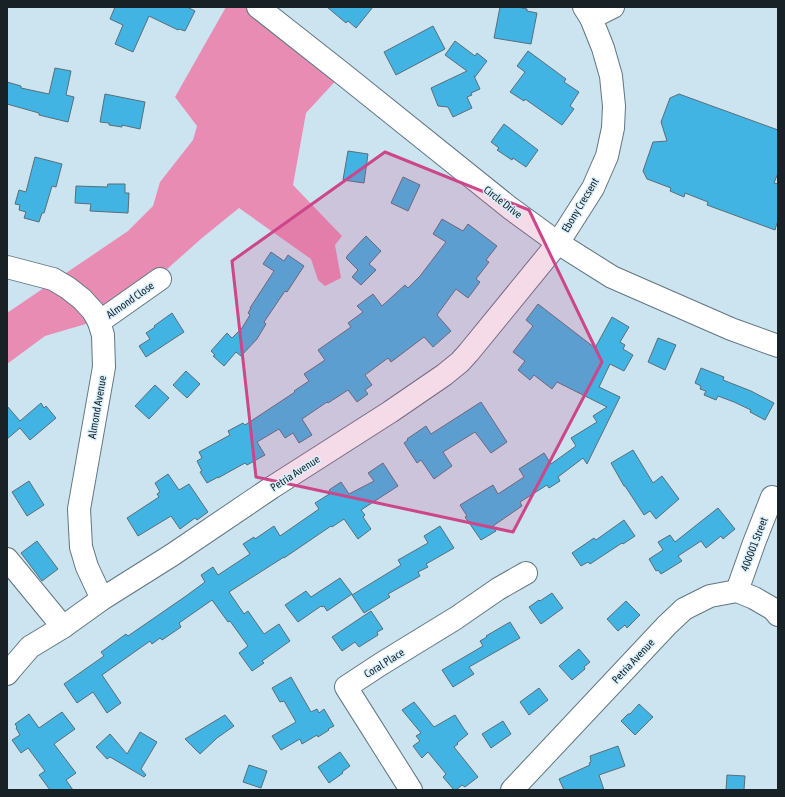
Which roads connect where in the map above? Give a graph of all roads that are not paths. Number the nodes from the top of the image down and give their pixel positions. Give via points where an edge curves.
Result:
1 (258, 7) edge
2 (613, 7) edge
3 (587, 13) edge
4 (558, 242) junction
5 (7, 267) edge
6 (160, 279) dead end
7 (99, 322) junction
8 (778, 346) edge
9 (772, 497) dead end
10 (7, 559) edge
11 (526, 573) dead end
12 (737, 591) junction
13 (102, 599) junction
14 (778, 615) edge
15 (63, 627) junction
16 (7, 674) edge
17 (412, 790) edge
18 (512, 790) edge

1 - 4 street, Circle Drive via 510,208
2 - 3 street
3 - 4 street, Ebony Crecsent via 603,48 611,76 613,128 607,156 593,188
4 - 8 street, Circle Drive via 612,277
4 - 13 street, Petria Avenue via 469,352 444,375
5 - 7 street, Almond Avenue via 53,279 82,299
6 - 7 street, Almond Close
7 - 13 street, Almond Avenue via 103,335 104,367 79,509 81,547
9 - 12 street, 400001 Street
10 - 15 street
11 - 17 street, Coral Place via 346,687
12 - 14 street via 773,609
12 - 18 street, Petria Avenue via 710,596 684,608
13 - 15 street, Petria Avenue
15 - 16 street, Petria Avenue via 30,647

